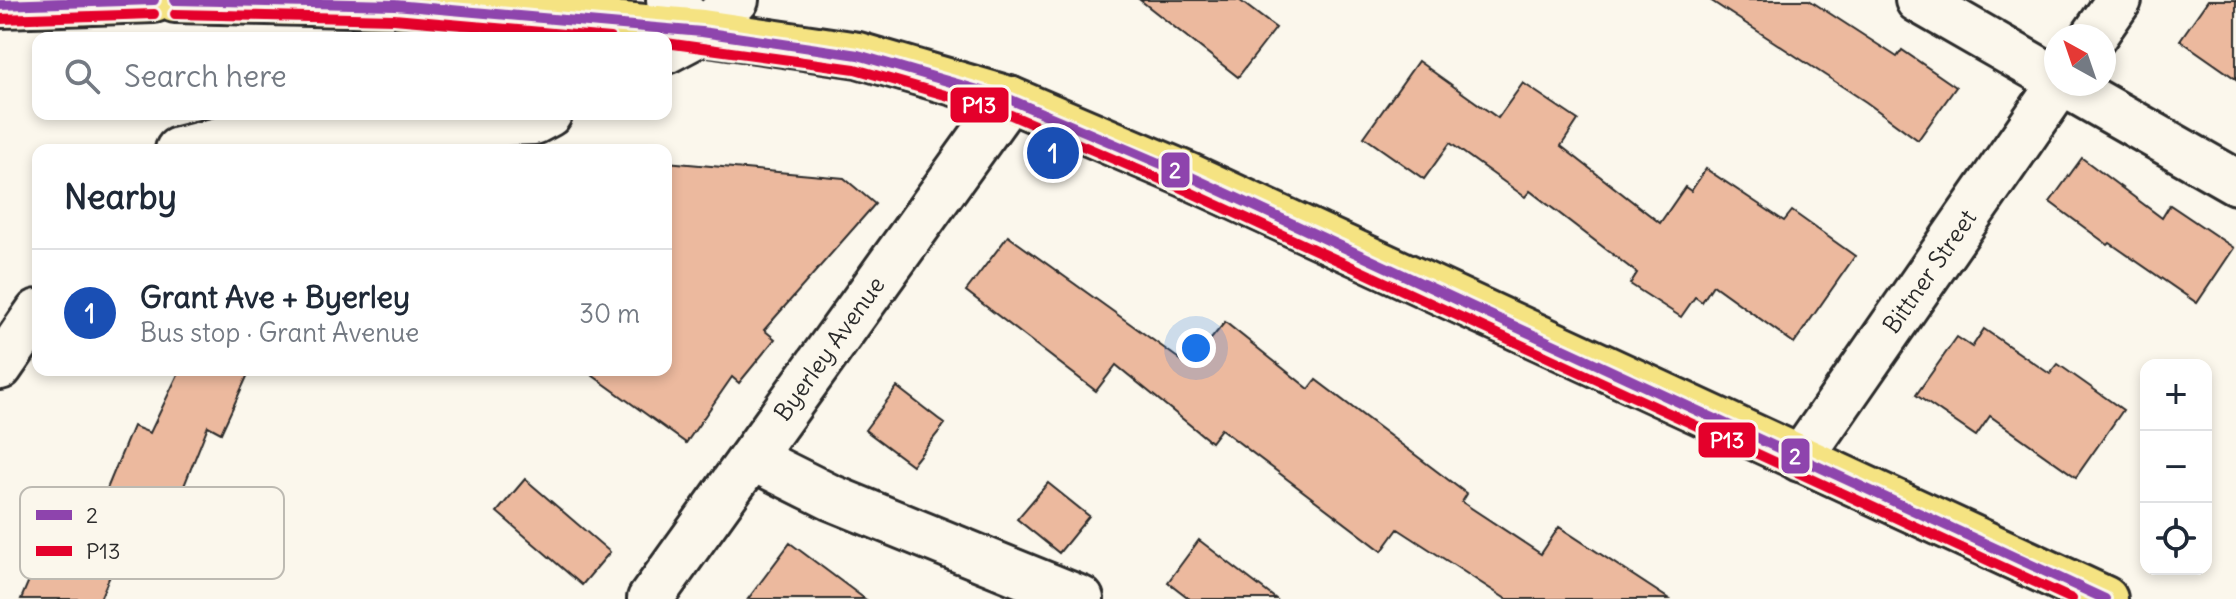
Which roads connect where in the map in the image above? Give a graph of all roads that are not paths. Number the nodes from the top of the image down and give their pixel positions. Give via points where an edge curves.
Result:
1 (154, 0) edge
2 (175, 0) edge
3 (669, 0) edge
4 (736, 0) edge
5 (1918, 0) edge
6 (2119, 0) edge
7 (0, 5) edge
8 (2102, 24) edge
9 (612, 32) edge
10 (684, 41) edge
11 (2044, 72) edge
12 (2054, 96) edge
13 (2083, 96) edge
14 (1009, 99) junction
15 (538, 120) edge
16 (202, 144) edge
17 (2236, 182) edge
18 (32, 321) edge
19 (0, 367) edge
20 (752, 458) junction
21 (1800, 459) junction
22 (650, 599) edge
23 (1081, 599) edge
24 (2105, 599) edge

1 - 7 main road
2 - 9 main road via 395,5
3 - 10 street
4 - 10 street
5 - 11 street
6 - 8 street
10 - 14 main road via 858,55
12 - 21 street, Bittner Street
13 - 17 street
14 - 20 street, Byerley Avenue
14 - 21 main road via 1187,175
15 - 16 street via 245,133
18 - 19 street
20 - 22 street, Byerley Avenue
20 - 23 street via 830,497
21 - 24 main road

